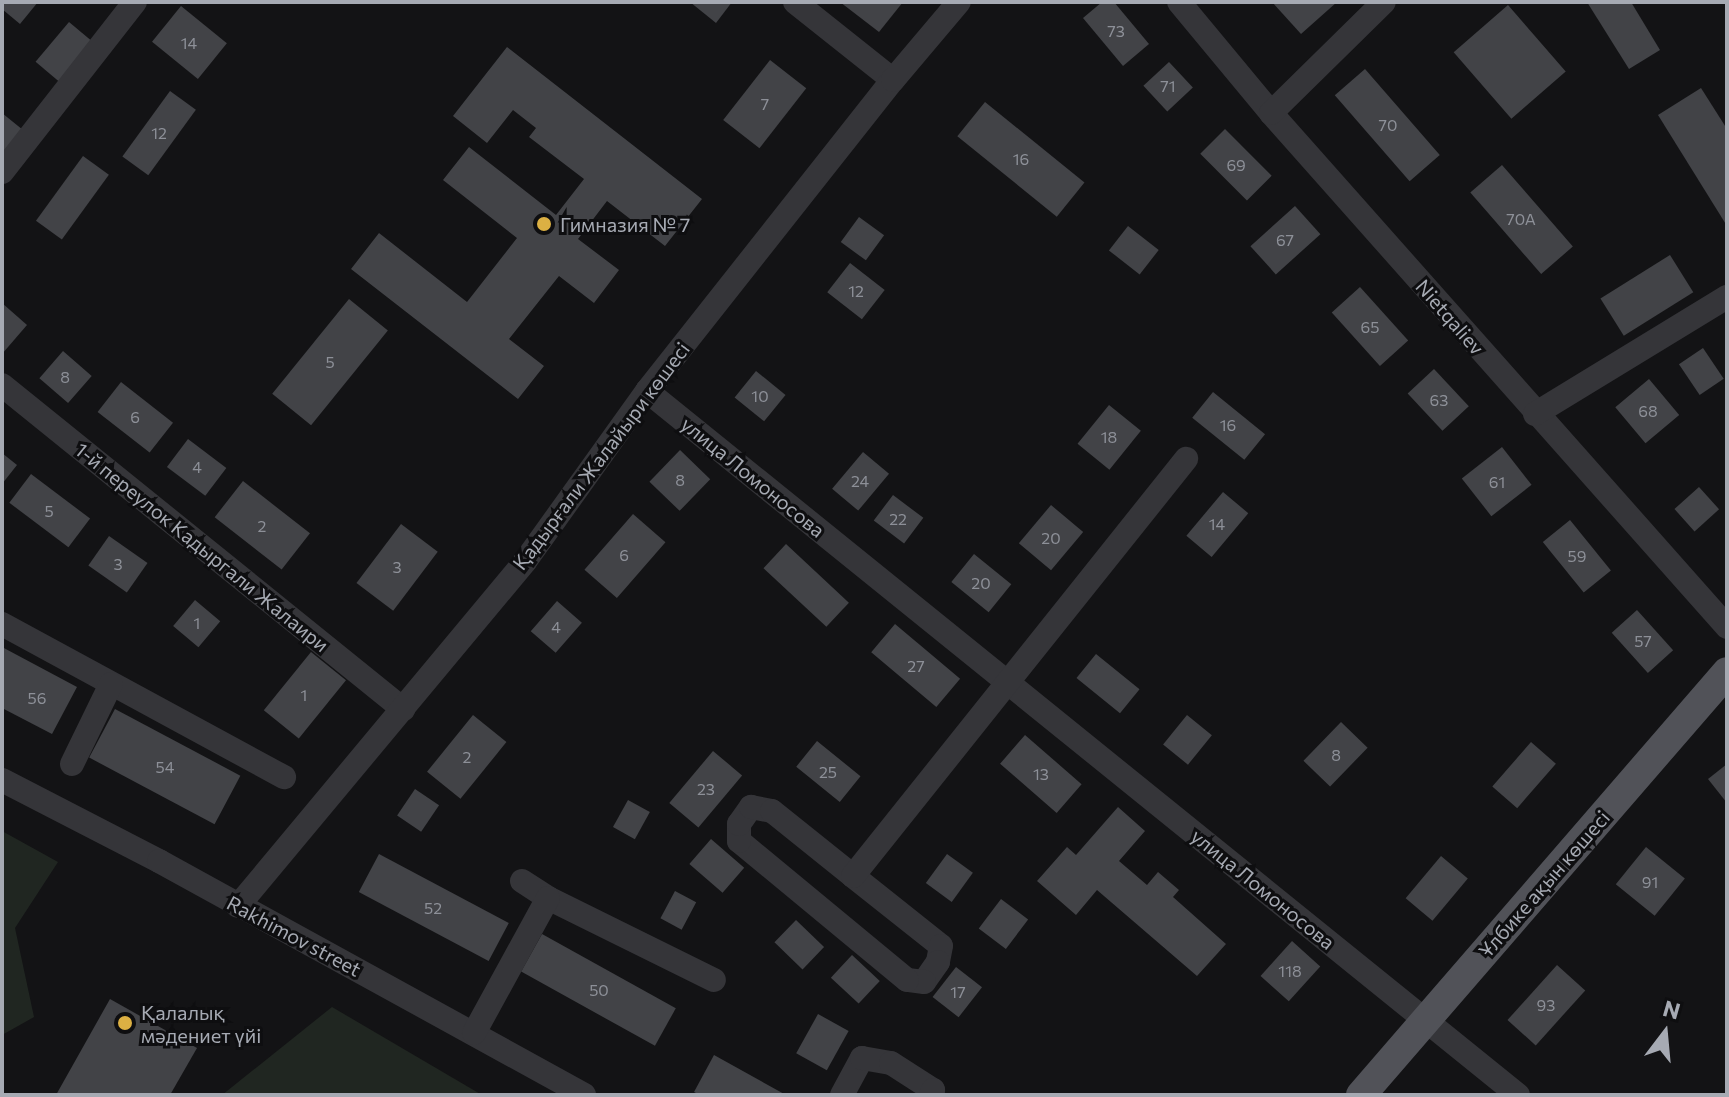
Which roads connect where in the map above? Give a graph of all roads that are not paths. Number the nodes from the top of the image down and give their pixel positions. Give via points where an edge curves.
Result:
1 (135, 2) edge
2 (795, 2) edge
3 (959, 2) edge
4 (1179, 2) edge
5 (1384, 2) edge
6 (893, 80) junction
7 (1271, 113) junction
8 (2, 172) edge
9 (1727, 297) edge
10 (2, 385) edge
11 (647, 391) junction
12 (1535, 414) junction
13 (1186, 459) dead end
14 (2, 624) edge
15 (1727, 627) edge
16 (1727, 672) edge
17 (1008, 683) junction
18 (111, 684) junction
19 (403, 709) junction
20 (72, 764) dead end
21 (284, 777) dead end
22 (2, 780) edge
23 (853, 876) junction
24 (522, 881) dead end
25 (548, 898) junction
26 (238, 906) junction
27 (714, 980) dead end
28 (1426, 1021) junction
29 (474, 1033) junction
30 (550, 1087) edge
31 (584, 1095) edge
32 (842, 1095) edge
33 (931, 1095) edge
34 (1361, 1095) edge
35 (1518, 1095) edge

1 - 8 street
2 - 6 street
3 - 6 street, Қадырғали Жалайыри көшесі
4 - 7 street, Nietqaliev
5 - 7 street
6 - 11 street, Қадырғали Жалайыри көшесі
7 - 12 street, Nietqaliev
9 - 12 street
10 - 19 street, 1-й переулок Кадыргали Жалаири
11 - 17 street, улица Ломоносова
11 - 19 street, Қадырғали Жалайыри көшесі via 526,560
12 - 15 street, Nietqaliev
13 - 17 street
14 - 18 street
16 - 28 main road, Ұлбике ақын көшесі
17 - 23 street
17 - 28 street, улица Ломоносова
18 - 20 street
18 - 21 street
19 - 26 street, Қадырғали Жалайыри көшесі
22 - 26 street, Rakhimov street
23 - 23 street via 772,811 751,807 739,824 739,841 907,980 924,982 938,962 941,946
24 - 25 street
25 - 27 street
25 - 29 street
26 - 29 street, Rakhimov street
28 - 34 main road, Ұлбике ақын көшесі
28 - 35 street, улица Ломоносова
29 - 30 street, Rakhimov street
30 - 31 street, Rakhimov street
32 - 33 street via 862,1058 891,1063 933,1090

